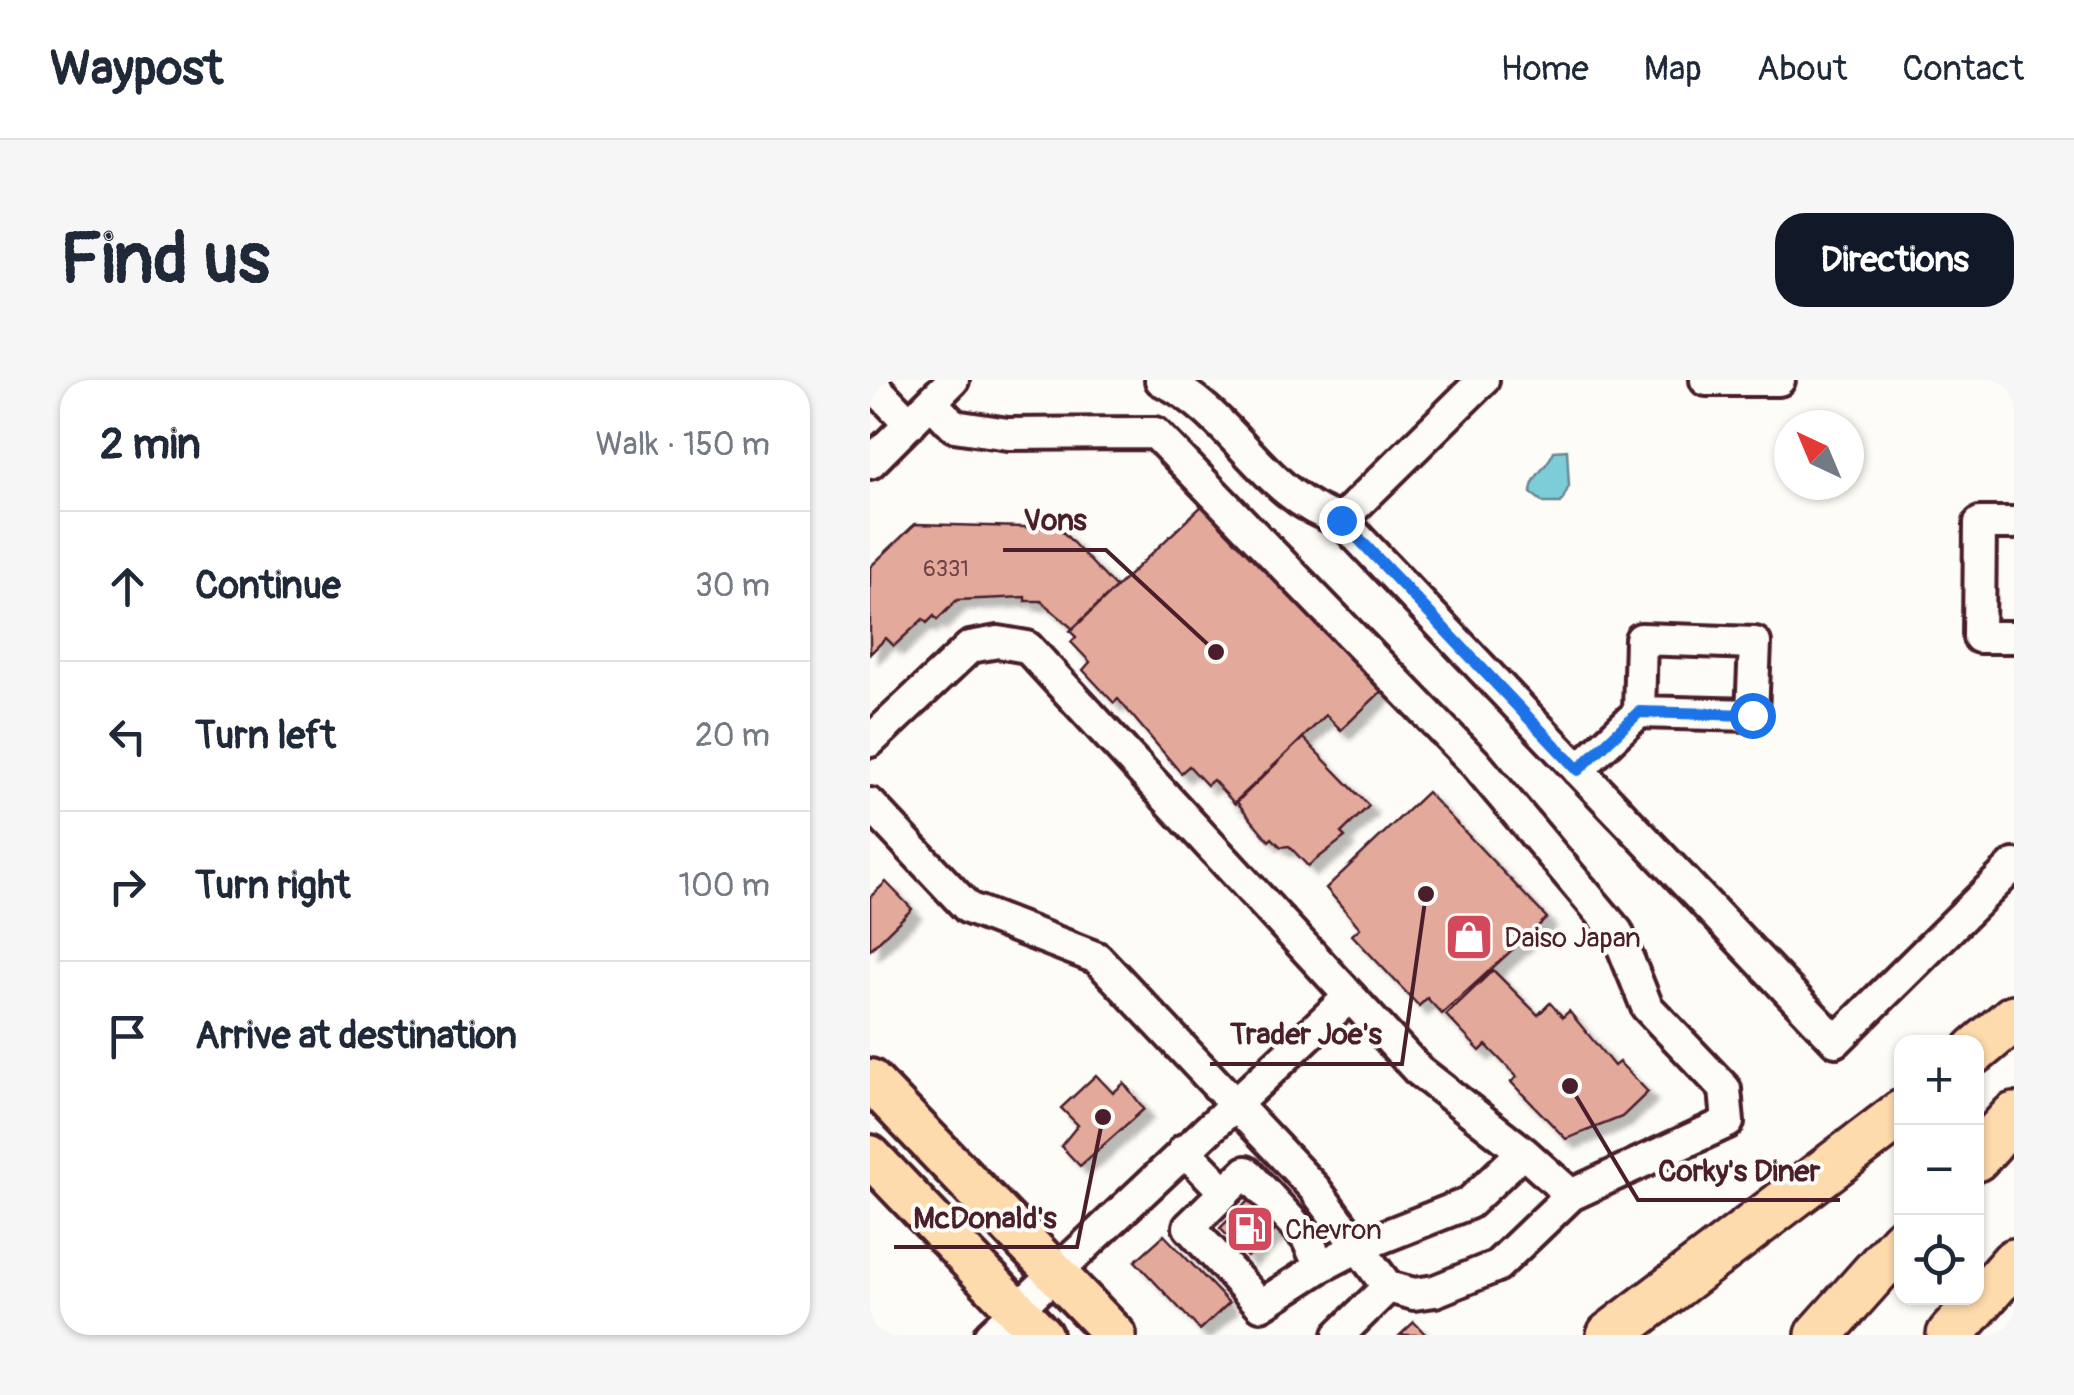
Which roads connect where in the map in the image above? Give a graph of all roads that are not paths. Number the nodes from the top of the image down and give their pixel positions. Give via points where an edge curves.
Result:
1 (952, 380) edge
2 (1161, 380) edge
3 (1483, 380) edge
4 (1706, 380) edge
5 (1779, 380) edge
6 (870, 382) edge
7 (920, 413) junction
8 (870, 463) edge
9 (1341, 520) junction
10 (2014, 524) edge
11 (2014, 637) edge
12 (1639, 712) dead end
13 (870, 741) edge
14 (1578, 770) junction
15 (870, 804) edge
16 (2014, 865) edge
17 (1350, 997) junction
18 (2014, 1018) edge
19 (1984, 1043) edge
20 (870, 1080) edge
21 (1234, 1104) junction
22 (2014, 1116) edge
23 (1894, 1119) edge
24 (1984, 1149) edge
25 (1184, 1150) junction
26 (1523, 1152) junction
27 (870, 1156) edge
28 (1225, 1192) junction
29 (1572, 1195) junction
30 (1360, 1246) junction
31 (1894, 1251) edge
32 (2014, 1262) edge
33 (1320, 1267) junction
34 (1055, 1272) junction
35 (1388, 1286) junction
36 (1016, 1326) edge
37 (1115, 1335) edge
38 (1339, 1335) edge
39 (1610, 1335) edge
40 (1820, 1335) edge
41 (1950, 1335) edge

1 - 7 street
2 - 9 street via 1191,394 1299,504
3 - 9 street
4 - 5 street
6 - 7 street
7 - 8 street
7 - 29 street via 1008,434 1156,433 1474,763 1617,932 1647,1007 1725,1089 1728,1122
9 - 14 street
10 - 11 street via 1980,524 1980,637
12 - 14 street
13 - 17 street via 970,647 1027,647
14 - 16 street via 1836,1041
15 - 21 street via 968,908 1097,958
17 - 21 street
17 - 26 street via 1418,1070
18 - 19 highway
20 - 34 main road
21 - 25 street
21 - 30 street
22 - 24 highway
23 - 39 highway
25 - 28 street
25 - 34 street
26 - 29 street
26 - 30 street via 1469,1202
27 - 36 main road
28 - 33 street via 1246,1172 1307,1238
28 - 33 street via 1189,1227 1261,1305
29 - 35 street via 1497,1266 1435,1292
30 - 33 street
30 - 35 street
31 - 40 highway
32 - 41 highway
34 - 36 street
34 - 37 main road
35 - 38 street

